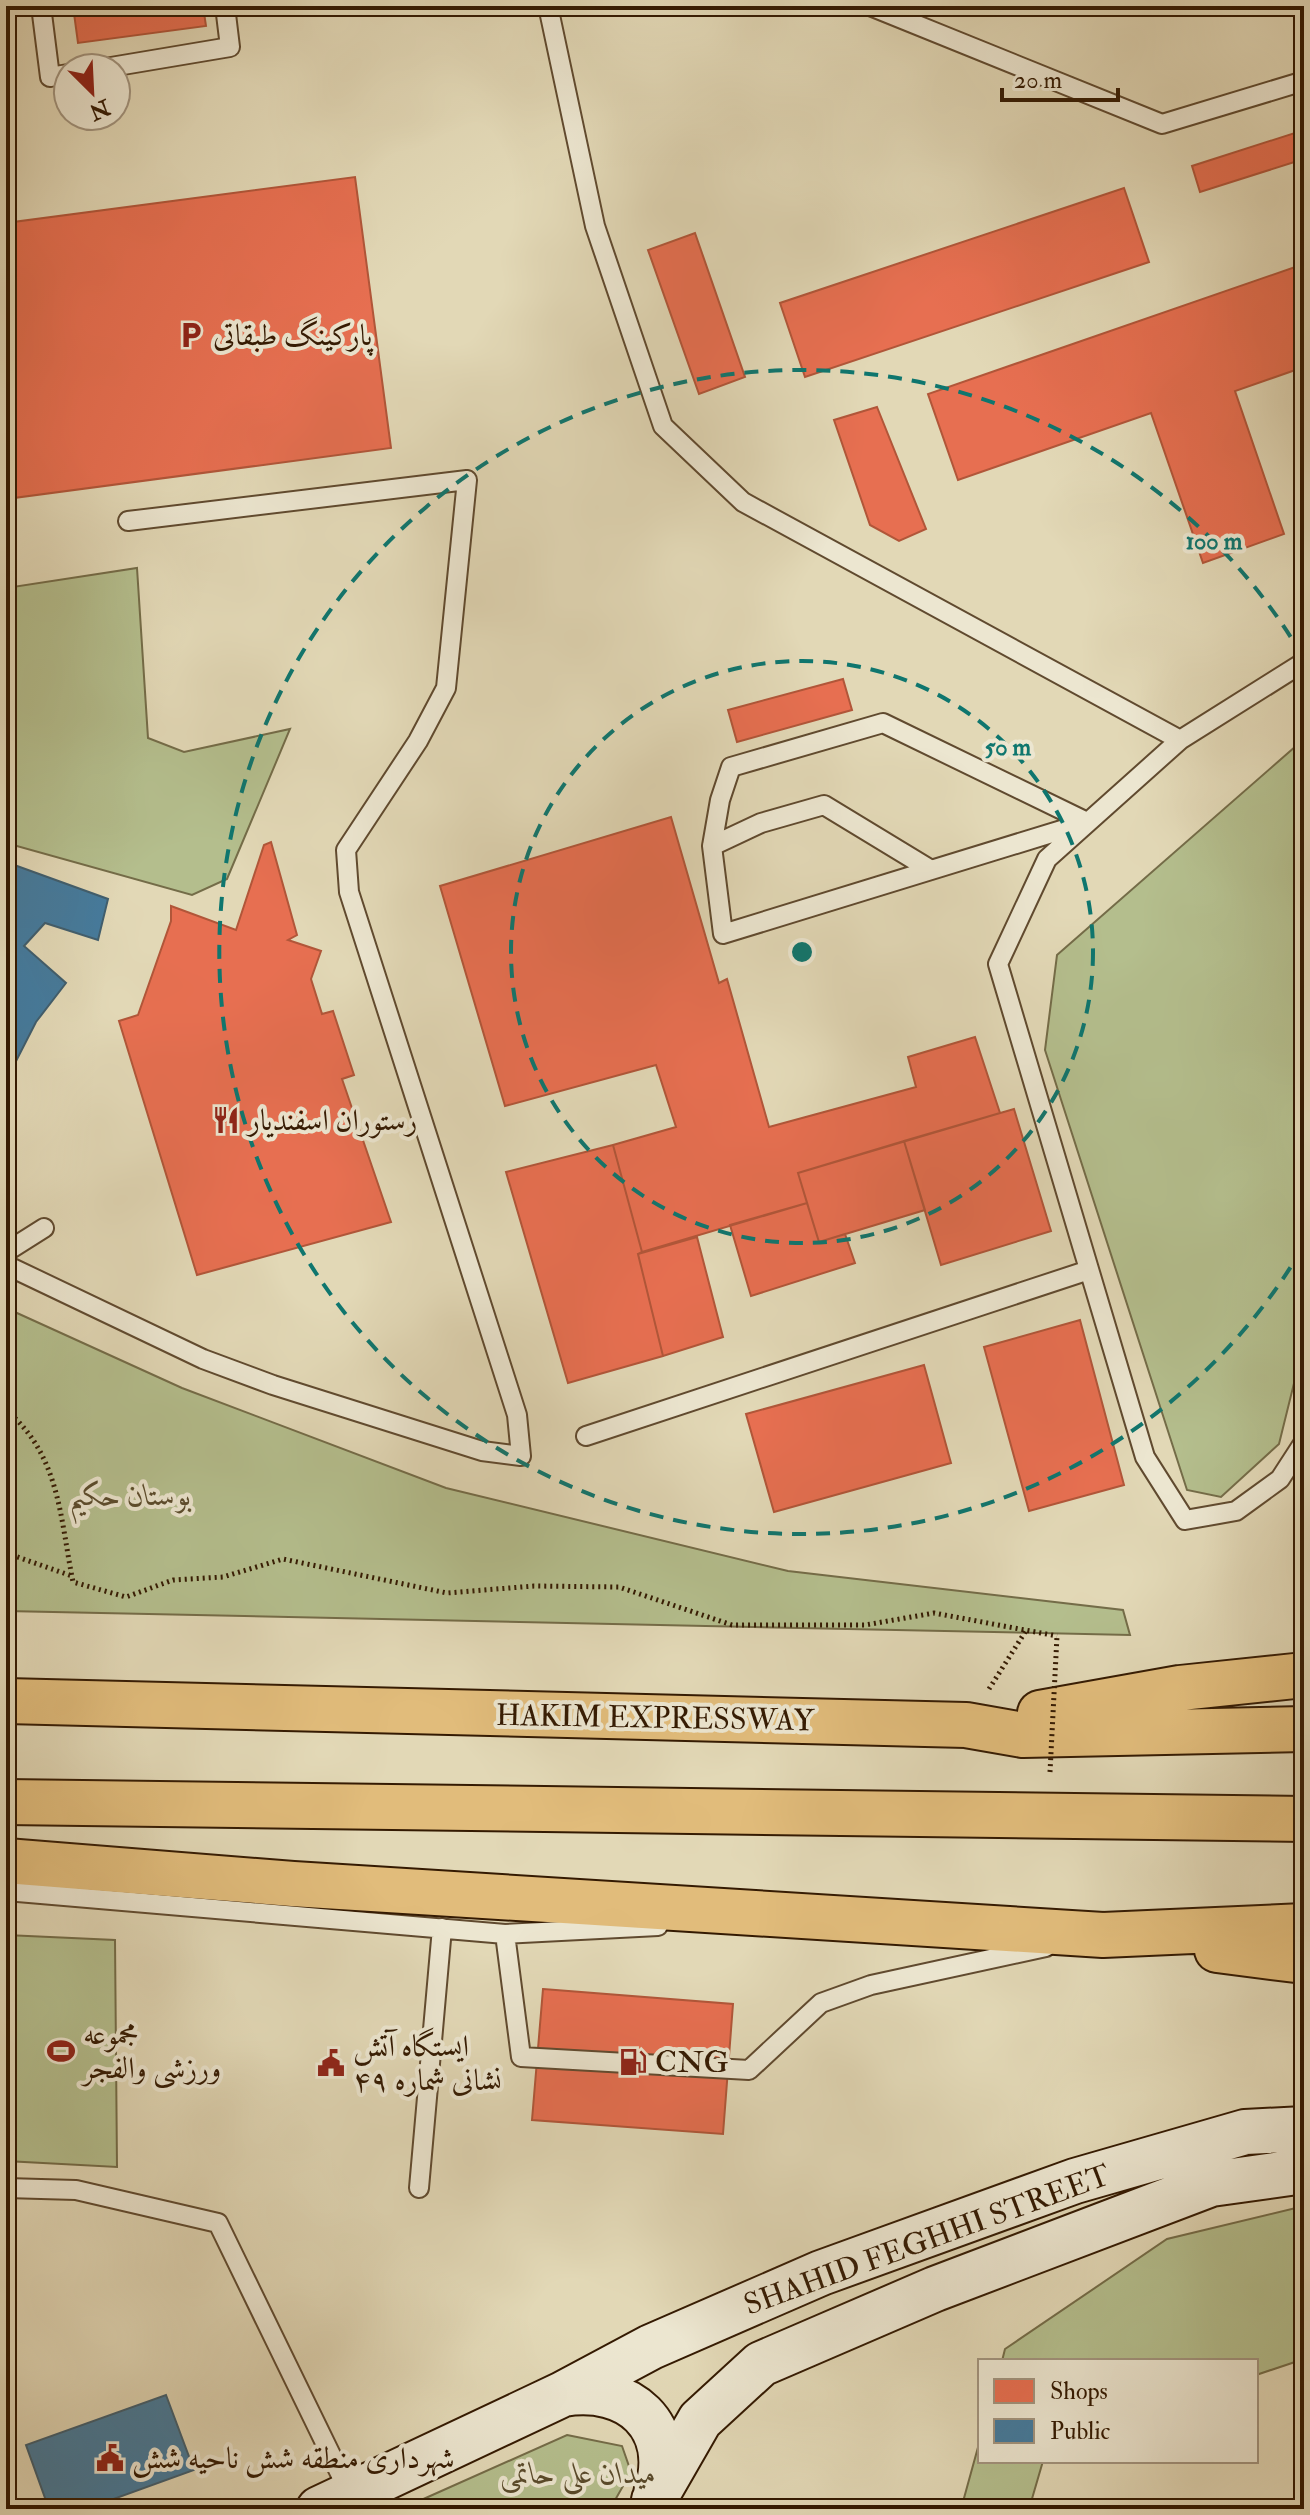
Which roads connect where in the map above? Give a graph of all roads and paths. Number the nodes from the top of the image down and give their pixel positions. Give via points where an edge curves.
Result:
1 (41, 6) edge
2 (225, 6) edge
3 (548, 6) edge
4 (870, 6) edge
5 (132, 63) edge
6 (52, 77) edge
7 (1304, 81) edge
8 (128, 521) dead end
9 (1304, 662) edge
10 (1180, 740) junction
11 (1087, 822) junction
12 (712, 846) junction
13 (931, 870) junction
14 (44, 1228) dead end
15 (6, 1252) edge
16 (6, 1265) edge
17 (1089, 1270) junction
18 (6, 1410) edge
19 (586, 1436) dead end
20 (1304, 1442) edge
21 (6, 1553) edge
22 (72, 1576) junction
23 (1027, 1629) junction
24 (1304, 1675) edge
25 (6, 1701) edge
26 (966, 1725) junction
27 (1304, 1729) edge
28 (1050, 1772) dead end
29 (6, 1802) edge
30 (1304, 1819) edge
31 (6, 1861) edge
32 (6, 1891) edge
33 (829, 1918) junction
34 (1304, 1926) edge
35 (442, 1928) junction
36 (505, 1934) junction
37 (1103, 1935) junction
38 (1304, 1961) edge
39 (1304, 2129) edge
40 (1304, 2171) edge
41 (6, 2188) edge
42 (419, 2188) dead end
43 (563, 2394) junction
44 (334, 2502) edge
45 (650, 2505) edge

1 - 6 lane
2 - 5 lane via 230,47
3 - 10 lane via 595,226 663,426 743,502
4 - 7 lane via 1162,124
8 - 16 lane via 467,480 446,688 418,741 346,850 349,892 517,1415 521,1456 482,1451 273,1385 203,1359
9 - 10 lane
10 - 11 lane
11 - 12 lane via 883,723 731,767
11 - 13 lane
11 - 17 lane via 1047,859 998,964
12 - 13 lane via 761,823 824,805
12 - 13 lane via 723,934
14 - 15 lane
17 - 19 lane
17 - 20 lane via 1145,1457 1185,1520 1236,1511 1280,1479
18 - 22 path via 26,1426 60,1496
21 - 22 path
22 - 23 path via 73,1582 126,1597 173,1580 223,1577 283,1559 447,1593 619,1587 732,1625 865,1625 934,1613
23 - 26 path
23 - 28 path, bridge via 1057,1636
24 - 26 highway via 1180,1688
25 - 26 highway, HAKIM EXPRESSWAY
26 - 27 highway, HAKIM EXPRESSWAY via 1023,1735
29 - 30 highway
31 - 33 highway
32 - 35 lane
33 - 36 lane
33 - 37 highway
34 - 37 highway
35 - 36 lane
35 - 42 lane
36 - 37 lane via 521,2057 749,2070 821,2003 871,1985
37 - 38 highway
39 - 43 street, SHAHID FEGHHI STREET via 1245,2132 1075,2181 821,2273 651,2347
40 - 45 street, SHAHID FEGHHI STREET via 1211,2184 935,2289 761,2364 700,2420
41 - 44 lane via 76,2190 218,2223
43 - 44 street, SHAHID FEGHHI STREET
43 - 45 street via 589,2390 614,2395 636,2407 653,2427 662,2450 662,2476

